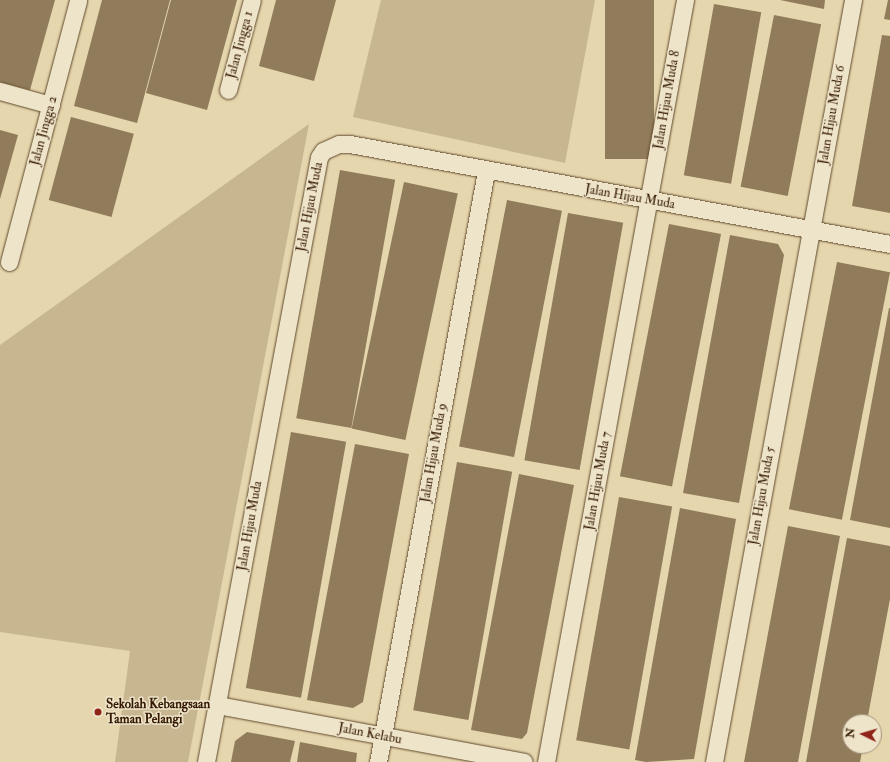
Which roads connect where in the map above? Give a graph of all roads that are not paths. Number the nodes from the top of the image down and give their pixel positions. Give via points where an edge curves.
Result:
1 (78, 0) edge
2 (252, 0) edge
3 (684, 0) edge
4 (853, 0) edge
5 (228, 90) dead end
6 (0, 91) edge
7 (51, 105) junction
8 (486, 171) junction
9 (650, 201) junction
10 (811, 230) junction
11 (890, 244) edge
12 (9, 262) dead end
13 (217, 705) junction
14 (382, 736) junction
15 (206, 762) edge
16 (378, 762) edge
17 (524, 762) edge
18 (546, 762) edge
19 (714, 762) edge

1 - 7 street, Jalan Jingga 2
2 - 5 street, Jalan Jingga 1
3 - 9 street, Jalan Hijau Muda 8
4 - 10 street, Jalan Hijau Muda 6
6 - 7 street
7 - 12 street, Jalan Jingga 2
8 - 9 street, Jalan Hijau Muda
8 - 13 street, Jalan Hijau Muda via 350,144 330,146 319,157
8 - 14 street, Jalan Hijau Muda 9
9 - 10 street, Jalan Hijau Muda
9 - 18 street, Jalan Hijau Muda 7
10 - 11 street, Jalan Hijau Muda
10 - 19 street, Jalan Hijau Muda 5
13 - 14 street, Jalan Kelabu
13 - 15 street, Jalan Hijau Muda
14 - 16 street, Jalan Hijau Muda 9
14 - 17 street, Jalan Kelabu

